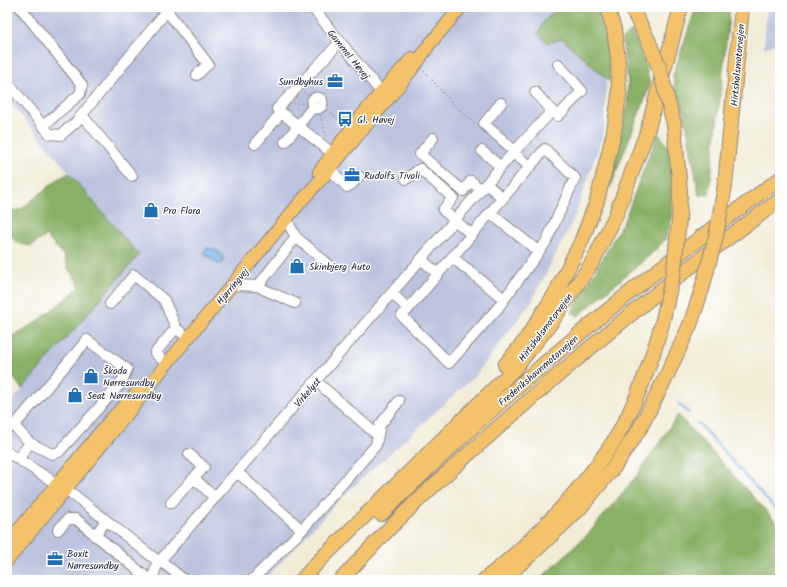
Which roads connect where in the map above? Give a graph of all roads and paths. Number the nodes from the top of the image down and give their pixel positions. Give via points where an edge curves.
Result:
1 (20, 7) edge
2 (461, 7) edge
3 (607, 7) edge
4 (631, 7) edge
5 (681, 7) edge
6 (742, 7) edge
7 (316, 8) edge
8 (168, 9) edge
9 (340, 42) junction
10 (429, 45) junction
11 (417, 63) junction
12 (558, 64) dead end
13 (197, 74) dead end
14 (7, 82) edge
15 (331, 86) dead end
16 (298, 87) junction
17 (535, 92) dead end
18 (385, 95) junction
19 (501, 103) dead end
20 (317, 104) junction
21 (552, 111) junction
22 (281, 113) junction
23 (82, 115) junction
24 (344, 124) dead end
25 (43, 126) junction
26 (298, 126) junction
27 (478, 126) dead end
28 (433, 138) dead end
29 (285, 142) dead end
30 (255, 144) dead end
31 (322, 145) junction
32 (482, 151) dead end
33 (514, 152) junction
34 (332, 153) junction
35 (530, 166) junction
36 (501, 167) junction
37 (330, 169) junction
38 (132, 176) dead end
39 (359, 176) dead end
40 (780, 178) edge
41 (406, 179) dead end
42 (484, 187) junction
43 (503, 198) junction
44 (303, 199) junction
45 (780, 200) edge
46 (780, 203) edge
47 (490, 213) junction
48 (286, 219) junction
49 (455, 221) junction
50 (747, 224) junction
51 (472, 235) junction
52 (296, 237) junction
53 (538, 252) junction
54 (452, 257) junction
55 (421, 259) junction
56 (330, 265) dead end
57 (438, 274) junction
58 (233, 285) junction
59 (258, 286) junction
60 (392, 293) junction
61 (504, 299) junction
62 (295, 303) dead end
63 (110, 304) dead end
64 (408, 309) junction
65 (176, 328) junction
66 (188, 338) junction
67 (163, 368) junction
68 (316, 381) junction
69 (399, 401) dead end
70 (378, 436) junction
71 (30, 443) junction
72 (7, 452) edge
73 (189, 454) dead end
74 (18, 459) junction
75 (238, 472) junction
76 (194, 478) junction
77 (61, 487) junction
78 (216, 498) junction
79 (171, 503) dead end
80 (106, 520) junction
81 (58, 530) dead end
82 (302, 530) junction
83 (95, 536) junction
84 (7, 547) edge
85 (7, 561) edge
86 (159, 561) junction
87 (316, 564) junction
88 (151, 580) edge
89 (184, 580) edge
90 (252, 580) edge
91 (302, 580) edge
92 (313, 580) edge
93 (341, 580) edge
94 (484, 580) edge
95 (502, 580) edge

1 - 25 street via 82,84 80,94
2 - 10 main road, Hjørringvej
3 - 87 highway via 614,29 618,59 619,95 614,132 597,201 581,242 555,294 524,342 507,362
4 - 94 highway, bridge via 659,67 674,124 680,190 679,219 674,269 662,324 632,405 594,471 536,535 507,563
5 - 87 highway, Hirtshalsmotorvejen via 647,132 615,217 592,263 550,324 514,369
6 - 95 highway, Hirtshalsmotorvejen, bridge via 725,185 716,236 690,325 640,428 614,467 580,508
7 - 9 street, Gammel Høvej
8 - 13 street via 208,64
8 - 23 street
9 - 16 street
9 - 18 street, Gammel Høvej
10 - 11 main road, Hjørringvej
10 - 18 main road, Hjørringvej via 412,58
11 - 18 main road, Hjørringvej
11 - 27 path via 456,107
12 - 21 street via 582,91 558,116
14 - 25 street
15 - 20 path
16 - 20 path
16 - 22 street via 277,110
17 - 21 street
18 - 34 main road, Hjørringvej
18 - 37 main road, Hjørringvej
19 - 33 street via 484,124
20 - 22 path via 288,105
20 - 24 path
20 - 26 street
20 - 31 path via 328,138
21 - 33 street, Virkelyst
22 - 26 street
22 - 30 street
23 - 25 street via 62,134 50,134
23 - 38 street
26 - 29 street
26 - 31 street
28 - 42 street via 420,154 463,191 471,181
31 - 34 street
32 - 36 street
33 - 35 street
33 - 36 street, Virkelyst
34 - 44 main road, Hjørringvej
35 - 43 street
35 - 53 street via 545,149 575,178 546,242
36 - 42 street, Virkelyst
37 - 39 street via 348,187
37 - 44 main road, Hjørringvej
40 - 92 highway, Frederikshavnmotorvejen via 654,272 525,380 462,436
41 - 49 street via 420,168 453,198 443,210
42 - 43 street
42 - 49 street, Virkelyst
43 - 47 street
44 - 48 main road, Hjørringvej
45 - 50 highway, Frederikshavnmotorvejen
46 - 50 highway
47 - 51 street
47 - 53 street
48 - 52 street
48 - 58 main road, Hjørringvej
49 - 51 street
49 - 55 street, Virkelyst
50 - 93 highway, Frederikshavnmotorvejen via 606,334 535,394 416,502
51 - 54 street
52 - 56 street
52 - 59 street
53 - 61 street
54 - 57 street
54 - 61 street
55 - 57 street
55 - 60 street, Virkelyst
57 - 64 street
58 - 59 street
58 - 66 main road, Hjørringvej
59 - 62 street
60 - 64 street
60 - 68 street, Virkelyst
61 - 64 street via 449,363 402,316
63 - 65 street via 134,275 164,300
65 - 66 street
65 - 67 street via 154,353
66 - 67 main road, Hjørringvej
67 - 77 main road, Hjørringvej via 112,418
68 - 70 street
68 - 75 street, Virkelyst
69 - 70 street via 380,425
70 - 82 street via 376,445
71 - 71 street via 52,454 58,452 122,382 127,368 87,340 14,426
71 - 74 street
72 - 74 street
73 - 76 street via 204,467
74 - 77 street
75 - 78 street, Virkelyst
75 - 82 street
76 - 78 street
76 - 79 street
77 - 80 street
77 - 84 main road, Hjørringvej via 15,534
77 - 85 main road, Hjørringvej
78 - 86 street, Virkelyst
80 - 83 street
80 - 86 street
81 - 83 street via 68,519 76,519
82 - 90 street
83 - 88 street
86 - 88 street
86 - 89 street
87 - 91 highway, Hirtshalsmotorvejen

